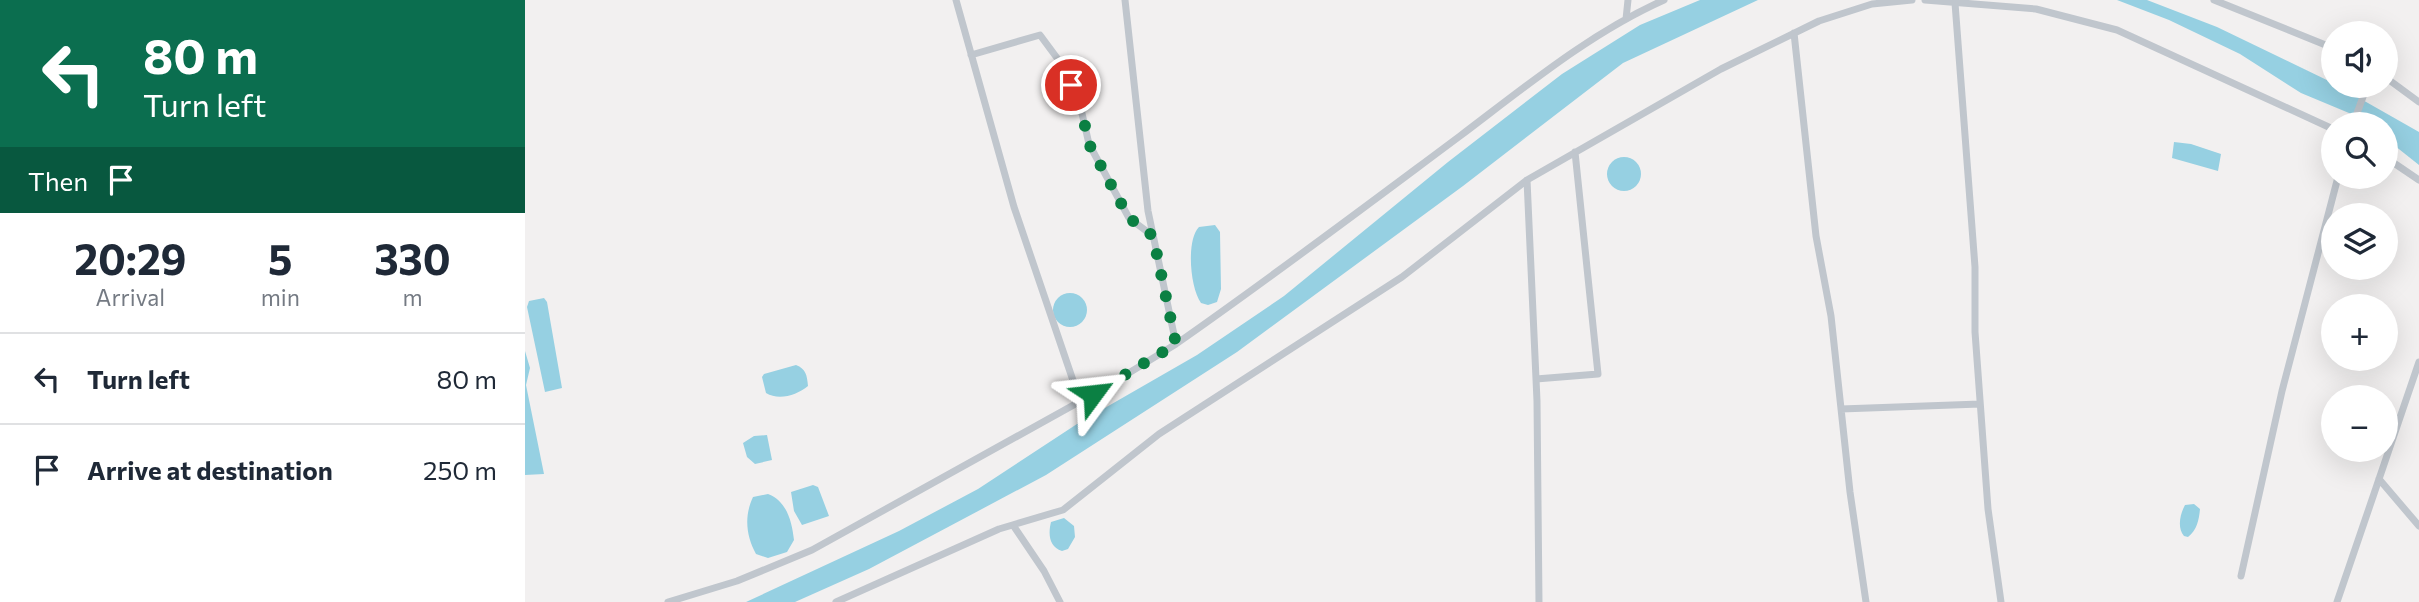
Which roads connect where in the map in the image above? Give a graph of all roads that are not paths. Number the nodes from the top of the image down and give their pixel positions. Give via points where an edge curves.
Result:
1 (956, 0) edge
2 (1125, 0) edge
3 (1628, 0) edge
4 (1664, 0) edge
5 (1912, 0) edge
6 (1925, 0) edge
7 (2214, 0) edge
8 (1955, 2) junction
9 (1626, 19) junction
10 (1794, 33) junction
11 (2321, 43) edge
12 (971, 55) junction
13 (2398, 87) edge
14 (2419, 102) edge
15 (2321, 124) edge
16 (1575, 152) junction
17 (2398, 166) edge
18 (1527, 180) junction
19 (2419, 180) edge
20 (2335, 189) edge
21 (1153, 236) junction
22 (1176, 344) junction
23 (2419, 362) edge
24 (1536, 379) junction
25 (2416, 385) edge
26 (1080, 401) junction
27 (1980, 404) junction
28 (1841, 409) junction
29 (2379, 479) junction
30 (1013, 525) junction
31 (2419, 526) edge
32 (2241, 576) dead end
33 (667, 602) edge
34 (836, 602) edge
35 (1061, 602) edge
36 (1539, 602) edge
37 (1866, 602) edge
38 (2001, 602) edge
39 (2337, 602) edge

1 - 12 street
2 - 21 street
3 - 9 street
4 - 9 street
5 - 10 street via 1872,4
6 - 8 street
7 - 11 street
8 - 15 street via 2036,9 2117,30
8 - 27 street via 1975,267
9 - 22 street via 1564,58
10 - 16 street
10 - 28 street
12 - 21 street via 1039,35 1060,62 1081,108 1089,144 1129,218
12 - 26 street via 1014,207
13 - 14 street
16 - 18 street
16 - 24 street via 1598,374
17 - 19 street
18 - 24 street
18 - 30 street via 1402,277 1159,434 1063,510
20 - 32 street via 2282,391
21 - 22 street
22 - 26 street
23 - 25 street
24 - 36 street
25 - 29 street
26 - 33 street via 812,550 737,581
27 - 28 street
27 - 38 street
28 - 37 street
29 - 31 street
29 - 39 street
30 - 34 street
30 - 35 street

